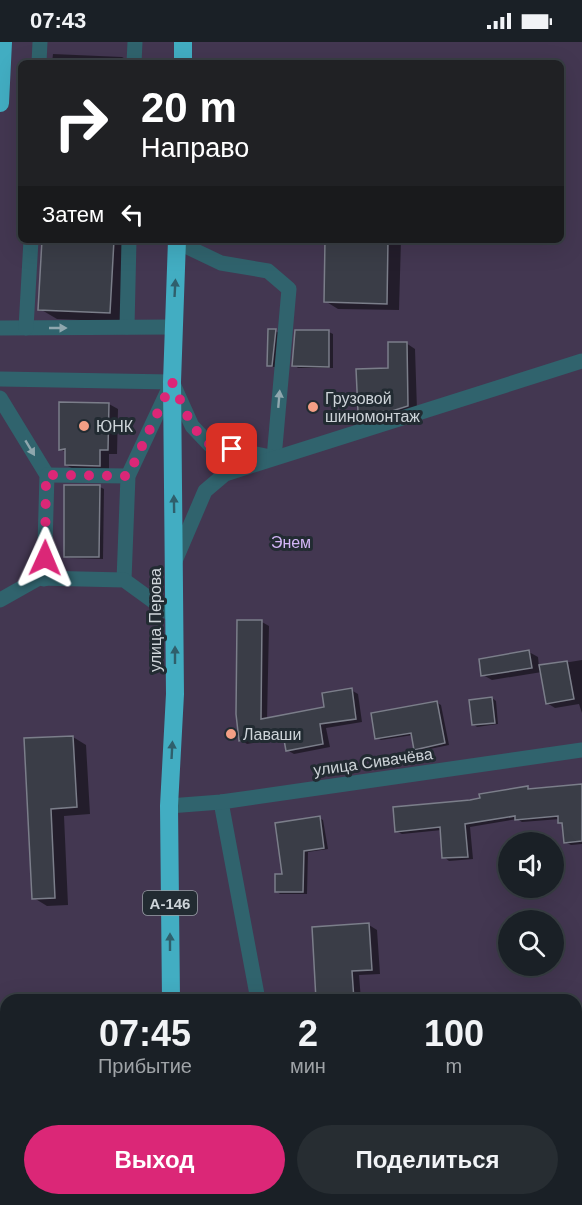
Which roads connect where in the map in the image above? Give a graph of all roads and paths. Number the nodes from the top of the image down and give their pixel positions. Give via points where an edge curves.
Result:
1 (3, 42) edge
2 (40, 42) edge
3 (135, 42) edge
4 (183, 42) edge
5 (39, 60) edge
6 (134, 60) edge
7 (183, 60) edge
8 (0, 103) edge
9 (31, 243) edge
10 (129, 243) edge
11 (177, 243) edge
12 (181, 243) edge
13 (127, 327) junction
14 (173, 327) junction
15 (0, 328) edge
16 (26, 328) junction
17 (582, 361) edge
18 (0, 380) edge
19 (172, 382) junction
20 (0, 398) edge
21 (274, 458) junction
22 (46, 475) junction
23 (128, 476) junction
24 (175, 563) junction
25 (44, 579) junction
26 (124, 580) junction
27 (0, 600) edge
28 (175, 617) junction
29 (582, 750) edge
30 (221, 802) junction
31 (169, 806) junction
32 (171, 994) edge
33 (257, 994) edge

1 - 8 highway
2 - 5 street
3 - 6 street
4 - 7 highway
9 - 16 street
10 - 13 street
14 -> 11 highway, улица Перова / А-146
21 -> 12 street via 289,289 268,271 221,263
13 - 14 street
16 -> 13 street
14 - 19 highway, улица Перова / А-146
15 - 16 street
17 - 21 street
18 - 19 street
19 - 21 street via 192,426 210,445
19 - 23 street
24 -> 19 highway, улица Перова / А-146
20 -> 22 street
21 - 24 street via 225,474 205,491
22 - 23 street
22 - 25 street
23 - 26 street
24 - 28 highway, улица Перова / А-146
25 - 26 street
25 - 27 street via 39,578
26 - 28 street
31 -> 28 highway, улица Перова / А-146
29 - 30 street, улица Сивачёва
30 - 31 street, улица Сивачёва
30 - 33 street
32 -> 31 highway, улица Перова / А-146

